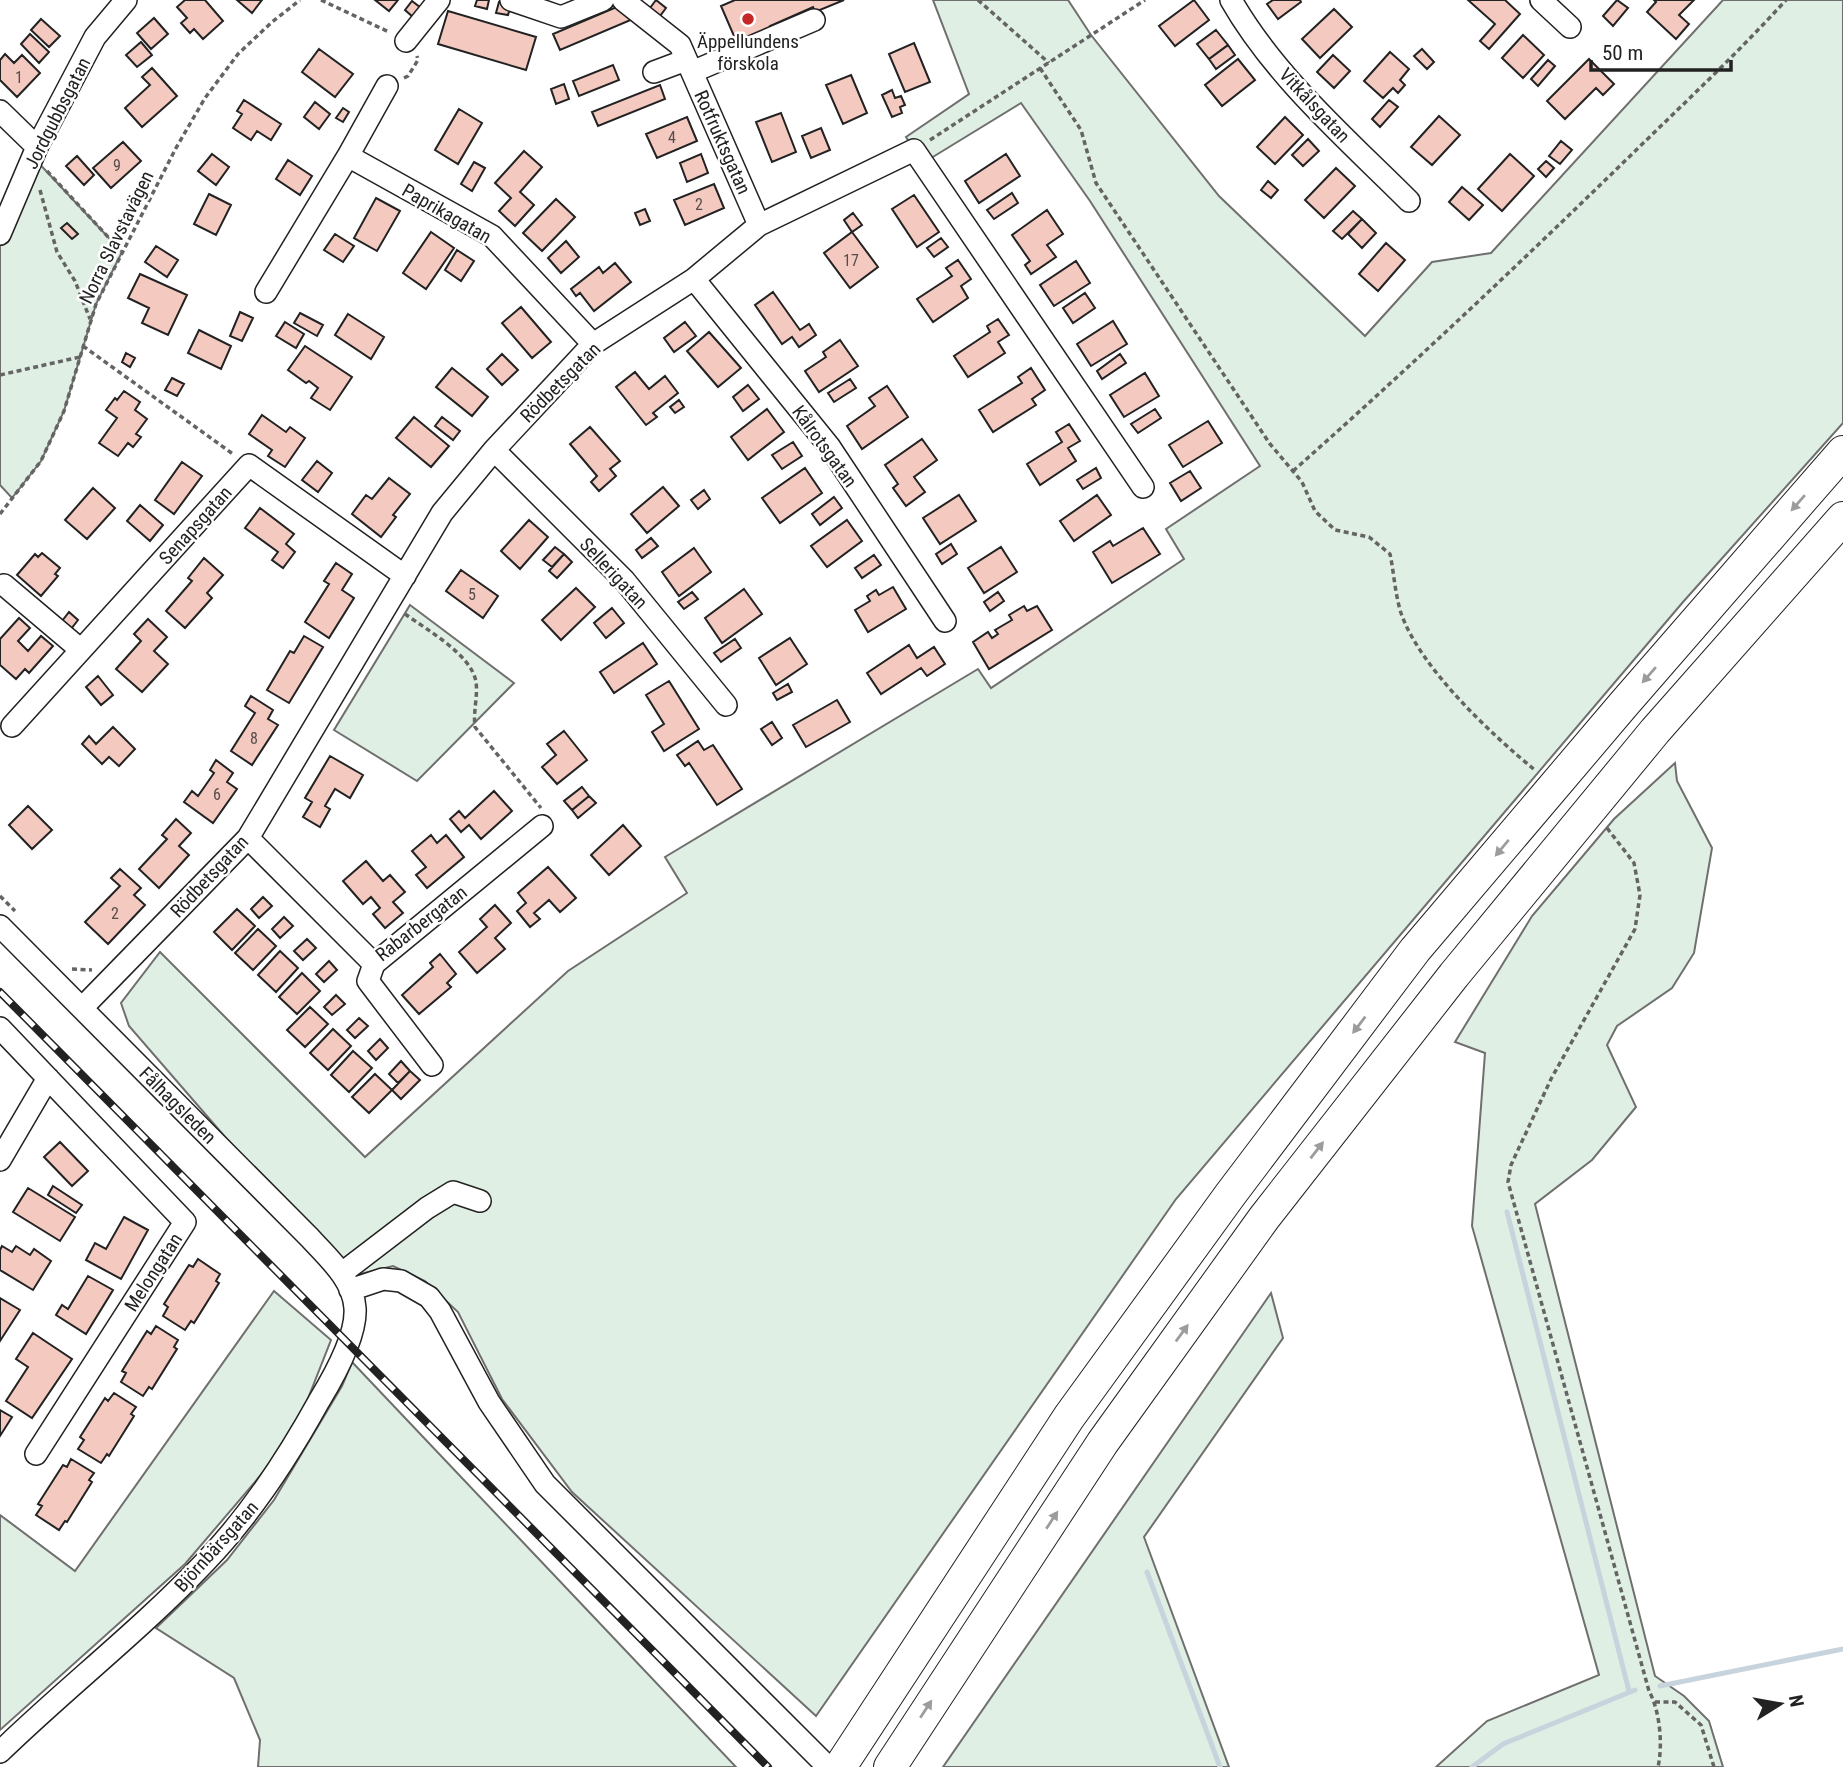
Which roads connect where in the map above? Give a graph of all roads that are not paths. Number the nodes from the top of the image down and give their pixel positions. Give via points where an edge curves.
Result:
1 (126, 0) edge
2 (439, 0) edge
3 (511, 0) edge
4 (603, 0) edge
5 (623, 0) edge
6 (1231, 0) edge
7 (1541, 0) edge
8 (814, 20) dead end
9 (1570, 27) dead end
10 (406, 41) road end
11 (689, 66) junction
12 (654, 72) dead end
13 (387, 86) road end
14 (0, 111) edge
15 (34, 154) junction
16 (348, 156) junction
17 (1409, 201) dead end
18 (759, 225) junction
19 (0, 234) edge
20 (694, 279) junction
21 (266, 292) dead end
22 (593, 344) junction
23 (494, 450) junction
24 (1843, 452) edge
25 (1143, 487) dead end
26 (1843, 518) edge
27 (405, 576) junction
28 (4, 585) dead end
29 (945, 621) dead end
30 (81, 650) junction
31 (726, 705) dead end
32 (12, 726) dead end
33 (542, 826) road end
34 (248, 838) junction
35 (9, 920) edge
36 (374, 964) junction
37 (82, 1008) junction
38 (0, 1028) edge
39 (432, 1065) dead end
40 (48, 1078) junction
41 (0, 1160) edge
42 (480, 1201) dead end
43 (346, 1281) junction
44 (36, 1454) dead end
45 (0, 1752) edge
46 (828, 1767) edge
47 (840, 1767) edge
48 (890, 1767) edge

1 - 15 street, Jordgubbsgatan via 95,37
2 - 10 street
3 - 4 street via 561,17
5 - 11 street, Rotfruktsgatan via 644,26 680,45
6 - 17 street, Vitkålsgatan via 1280,68
7 - 9 street
8 - 11 street
11 - 12 street
11 - 18 street, Rotfruktsgatan
13 - 16 street
14 - 15 street
15 - 19 street, Jordgubbsgatan
16 - 21 street
16 - 22 street, Paprikagatan via 492,236
18 - 20 street, Rödbetsgatan
18 - 25 street, Rödbetsgatan via 914,150
20 - 22 street, Rödbetsgatan
20 - 29 street, Kålrotsgatan via 829,446
22 - 23 street, Rödbetsgatan
23 - 27 street, Rödbetsgatan via 442,513
23 - 31 street, Sellerigatan via 624,580
24 -> 47 highway via 1415,950 1069,1417
48 -> 26 highway via 1103,1442 1264,1218 1454,975 1655,730
27 - 30 street, Senapsgatan via 249,466
27 - 34 street, Rödbetsgatan
28 - 30 street
30 - 32 street, Senapsgatan
33 - 36 street, Rabarbergatan
34 - 36 street, Rabarbergatan
34 - 37 street, Rödbetsgatan
35 - 37 street, Fålhagsleden
36 - 39 street via 368,981
37 - 43 street, Fålhagsleden
38 - 40 street, Melongatan
40 - 41 street
40 - 44 street, Melongatan via 185,1222
42 - 43 street via 453,1192 427,1208
43 - 45 street, Björnbärsgatan via 355,1306 347,1343 329,1384 271,1483 186,1581
43 - 46 street via 401,1281 429,1297 489,1402 545,1484

